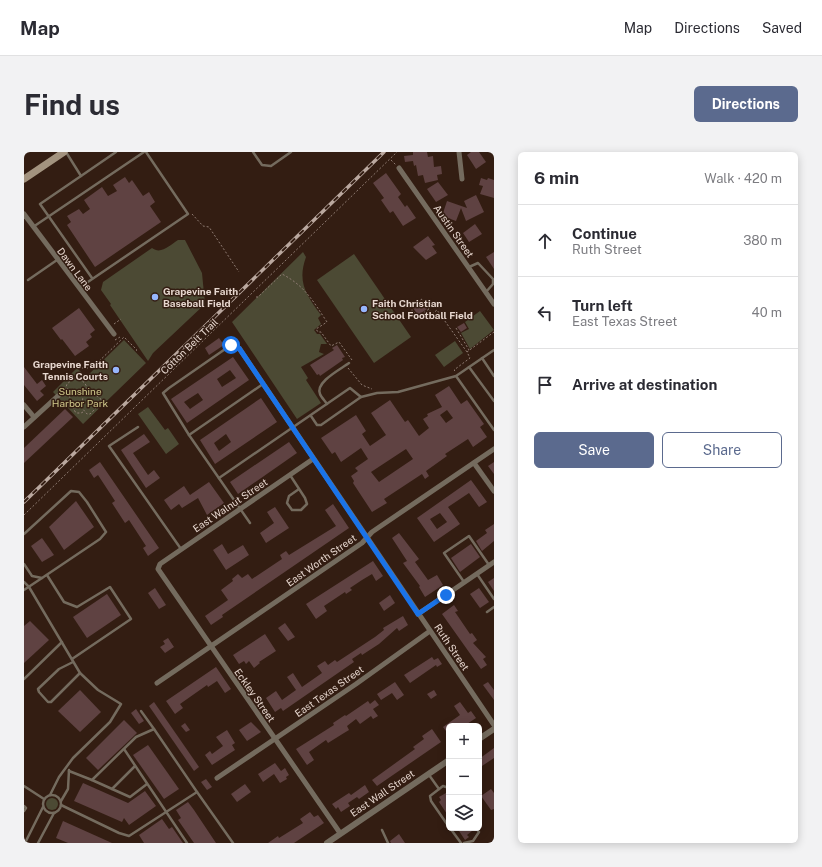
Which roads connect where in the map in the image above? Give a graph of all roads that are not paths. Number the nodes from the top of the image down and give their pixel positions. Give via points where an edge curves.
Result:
1 (65, 152) edge
2 (116, 152) edge
3 (145, 152) edge
4 (253, 152) edge
5 (291, 152) edge
6 (460, 152) edge
7 (399, 168) road end
8 (81, 176) junction
9 (462, 178) dead end
10 (24, 180) edge
11 (24, 214) edge
12 (49, 216) junction
13 (33, 227) junction
14 (57, 260) junction
15 (469, 268) junction
16 (92, 278) junction
17 (28, 280) dead end
18 (494, 283) edge
19 (78, 288) junction
20 (486, 292) junction
21 (494, 304) edge
22 (114, 334) dead end
23 (231, 345) joint
24 (494, 350) edge
25 (482, 358) junction
26 (349, 363) dead end
27 (468, 367) junction
28 (456, 376) junction
29 (494, 376) edge
30 (264, 384) junction
31 (60, 394) dead end
32 (361, 397) junction
33 (494, 401) edge
34 (327, 404) junction
35 (24, 405) edge
36 (310, 416) junction
37 (34, 417) junction
38 (24, 427) edge
39 (138, 427) dead end
40 (293, 428) junction
41 (494, 430) edge
42 (189, 435) junction
43 (494, 449) edge
44 (313, 459) junction
45 (474, 463) junction
46 (290, 475) junction
47 (219, 478) junction
48 (299, 489) junction
49 (494, 491) edge
50 (240, 509) junction
51 (250, 523) dead end
52 (24, 534) edge
53 (367, 538) junction
54 (181, 550) junction
55 (24, 564) edge
56 (492, 564) edge
57 (158, 566) joint
58 (477, 574) junction
59 (47, 575) junction
60 (42, 578) junction
61 (24, 582) edge
62 (464, 582) junction
63 (29, 587) junction
64 (24, 590) edge
65 (494, 599) edge
66 (494, 607) edge
67 (486, 612) dead end
68 (418, 614) junction
69 (430, 631) junction
70 (62, 642) junction
71 (210, 646) junction
72 (73, 661) junction
73 (80, 673) junction
74 (24, 679) edge
75 (157, 683) dead end
76 (141, 711) dead end
77 (494, 725) edge
78 (494, 728) edge
79 (154, 729) junction
80 (482, 737) edge
81 (275, 740) junction
82 (124, 749) junction
83 (446, 762) edge
84 (68, 766) junction
85 (135, 766) junction
86 (69, 771) junction
87 (429, 774) junction
88 (217, 778) dead end
89 (92, 780) junction
90 (147, 784) junction
91 (24, 786) edge
92 (446, 787) edge
93 (112, 788) junction
94 (439, 789) junction
95 (197, 792) junction
96 (50, 795) junction
97 (44, 800) junction
98 (61, 803) junction
99 (24, 806) edge
100 (43, 806) junction
101 (24, 811) edge
102 (54, 812) junction
103 (167, 812) junction
104 (446, 823) edge
105 (382, 830) dead end
106 (452, 831) edge
107 (478, 831) edge
108 (340, 833) junction
109 (474, 842) edge
110 (25, 843) edge
111 (38, 843) edge
112 (187, 843) edge
113 (233, 843) edge
114 (326, 843) edge
115 (388, 843) edge
116 (460, 843) edge
117 (464, 843) edge

1 - 8 lane
1 - 10 main road
2 - 8 lane
3 - 12 lane
3 - 16 lane via 188,214
4 - 5 lane via 262,165 271,166
6 - 9 street
7 - 15 street, Austin Street
8 - 12 lane via 40,204
11 - 13 street, Dawn Lane
12 - 13 lane
12 - 16 lane
13 - 14 street, Dawn Lane
14 - 17 lane
14 - 19 street, Dawn Lane
15 - 18 lane via 478,263
15 - 20 street, Austin Street
16 - 19 lane
18 - 20 lane
19 - 22 street, Dawn Lane
20 - 21 street, Austin Street
23 - 30 street, Ruth Street via 239,348
23 - 42 lane via 164,393
24 - 25 lane
25 - 27 lane
25 - 29 lane
26 - 34 lane via 320,386 319,393
27 - 28 lane
27 - 33 lane
28 - 32 lane via 398,392
28 - 41 lane
30 - 40 street, Ruth Street
30 - 42 lane
31 - 37 street
32 - 34 lane via 350,388
32 - 36 lane via 321,425 317,425
34 - 36 lane
35 - 37 street
36 - 40 lane
37 - 38 street
39 - 54 lane via 109,446
40 - 44 street, Ruth Street
40 - 47 lane
42 - 47 lane
43 - 45 street, East Worth Street
44 - 46 street, East Walnut Street
44 - 53 street, Ruth Street
45 - 49 street
45 - 53 street, East Worth Street via 372,532
46 - 48 lane
46 - 50 street, East Walnut Street
47 - 50 lane
48 - 48 lane via 307,504 301,510 292,510 287,503 289,496
50 - 51 lane
50 - 54 street, East Walnut Street
52 - 59 lane via 71,491 79,492 83,496 106,532 100,539
53 - 68 street, Ruth Street
53 - 71 street, East Worth Street
54 - 57 street, East Walnut Street
55 - 60 lane via 32,576
56 - 58 street
56 - 62 lane via 470,536 444,553
57 - 71 street, Eckley Street
58 - 62 street
58 - 65 lane
59 - 60 lane
59 - 72 lane via 64,602 77,607 110,587 131,619
60 - 63 lane
61 - 63 lane
62 - 68 street
63 - 64 lane
63 - 70 lane
66 - 67 lane
68 - 69 street, Ruth Street
69 - 77 street, Ruth Street
69 - 81 street, East Texas Street
70 - 72 lane
70 - 74 lane
71 - 75 street, East Worth Street
71 - 81 street, Eckley Street
72 - 73 lane
72 - 73 lane via 56,671 38,692 51,702
73 - 84 lane via 98,690 120,704 110,722
76 - 79 lane
78 - 80 street
79 - 82 lane via 136,737
79 - 95 lane
81 - 88 street, East Texas Street
81 - 108 street, Eckley Street
82 - 85 lane
82 - 89 lane
83 - 87 street, East Wall Street
84 - 86 lane
84 - 96 lane
85 - 90 lane
85 - 93 lane
86 - 89 lane
86 - 98 lane via 68,789
87 - 94 lane
87 - 108 street, East Wall Street
89 - 93 lane
90 - 93 lane via 130,797
90 - 103 lane
91 - 97 lane
92 - 94 lane
94 - 104 lane via 430,796 431,801
95 - 103 lane
95 - 113 lane
96 - 97 lane
96 - 98 lane via 56,796
97 - 100 lane
98 - 102 lane via 60,808
98 - 103 lane via 126,836
99 - 101 lane
100 - 102 lane via 47,812
100 - 110 lane
102 - 111 lane
103 - 112 lane
105 - 115 lane
106 - 116 lane
107 - 109 lane
108 - 114 street, East Wall Street
109 - 117 lane

